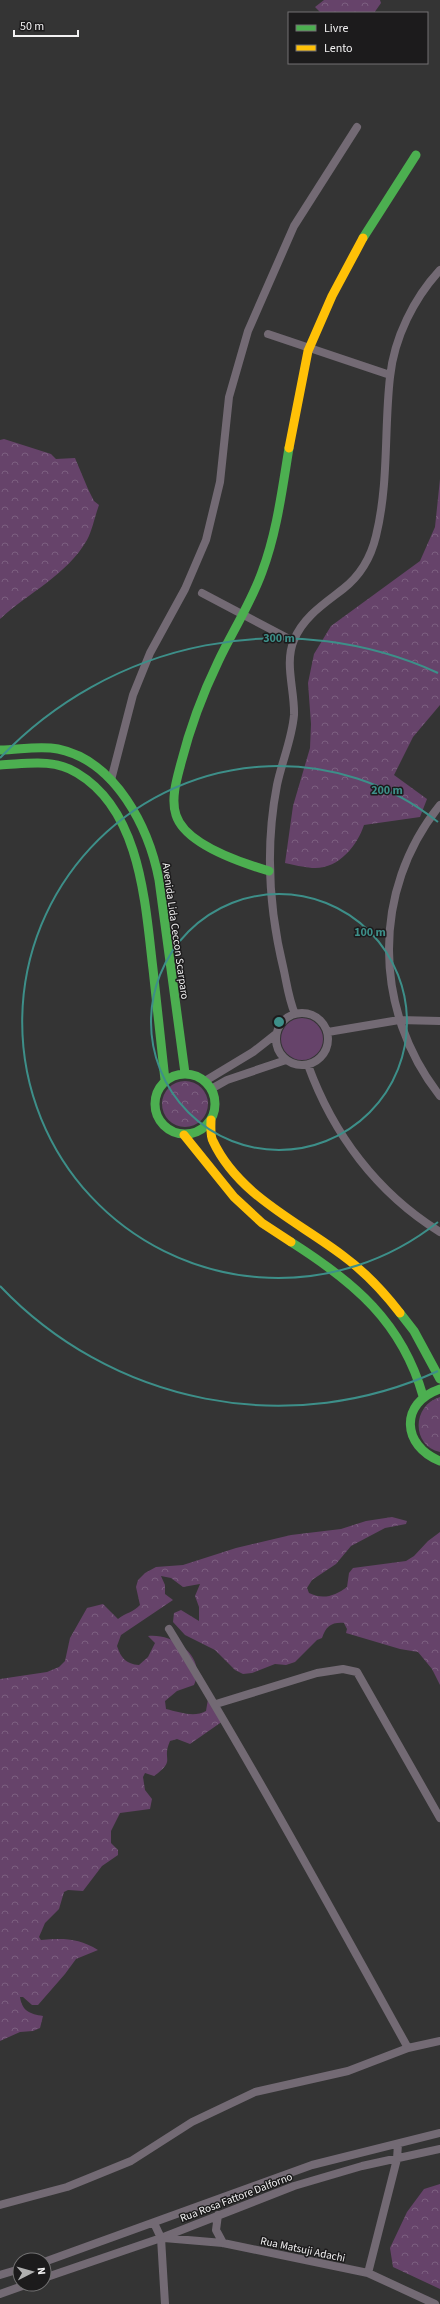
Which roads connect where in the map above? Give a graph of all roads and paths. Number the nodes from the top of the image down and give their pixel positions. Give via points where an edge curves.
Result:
1 (357, 127) dead end
2 (416, 155) dead end
3 (440, 270) edge
4 (268, 334) dead end
5 (309, 349) junction
6 (390, 375) junction
7 (202, 593) dead end
8 (242, 615) junction
9 (293, 641) junction
10 (0, 750) edge
11 (0, 765) edge
12 (111, 780) junction
13 (440, 805) edge
14 (269, 870) junction
15 (295, 1014) junction
16 (399, 1020) junction
17 (440, 1021) edge
18 (328, 1032) junction
19 (276, 1034) junction
20 (286, 1060) junction
21 (308, 1065) junction
22 (185, 1073) junction
23 (165, 1080) junction
24 (204, 1081) junction
25 (211, 1089) junction
26 (440, 1096) edge
27 (211, 1120) junction
28 (184, 1135) junction
29 (440, 1232) edge
30 (440, 1379) edge
31 (440, 1389) edge
32 (423, 1396) junction
33 (440, 1461) edge
34 (169, 1629) dead end
35 (216, 1704) junction
36 (440, 1818) edge
37 (440, 2040) edge
38 (408, 2048) junction
39 (440, 2133) edge
40 (398, 2144) junction
41 (440, 2149) edge
42 (397, 2159) junction
43 (0, 2205) edge
44 (218, 2215) junction
45 (154, 2223) junction
46 (161, 2238) junction
47 (223, 2243) junction
48 (52, 2259) edge
49 (12, 2271) edge
50 (368, 2273) junction
51 (0, 2275) edge
52 (52, 2275) edge
53 (12, 2290) edge
54 (0, 2294) edge
55 (422, 2302) edge
56 (165, 2304) edge
57 (435, 2304) edge

1 - 12 street via 294,226 248,331 229,397 220,482 206,540 185,589 150,653 133,695
2 - 5 main road via 383,203 339,278
3 - 6 street via 428,283 404,322
4 - 5 street
5 - 6 street
5 - 8 main road via 289,440 280,508 262,573
6 - 9 street via 383,508 370,557 344,588 310,616
7 - 8 street
8 - 9 street
8 - 14 main road via 203,693 183,752 176,785 175,814 185,830 200,840 255,868
9 - 14 street via 290,670 294,713 292,730 277,784 272,816
10 - 12 main road, Avenida Lida Ceccon Scarparo via 37,747 65,750 90,762
11 - 23 main road via 44,763 72,771 98,792 124,827 138,864 144,891
12 - 22 main road, Avenida Lida Ceccon Scarparo via 132,810 157,869
13 - 16 street via 414,843 402,870 394,900 388,960
14 - 15 street via 279,953
15 - 18 street via 307,1013 318,1017
15 - 19 street via 285,1019
16 - 17 street
16 - 18 street
16 - 26 street via 425,1077
18 - 21 street via 326,1050 319,1060
19 - 20 street via 277,1046
19 - 24 street via 253,1052
20 - 21 street via 296,1065
20 - 25 street via 227,1080
21 - 29 street via 316,1088 353,1153 379,1183 402,1204
22 - 23 main road
22 - 24 main road via 195,1075
23 - 28 main road via 158,1088 155,1098 158,1119 174,1133
24 - 25 main road
25 - 27 main road via 215,1099 215,1110
27 - 28 main road via 200,1130
27 - 30 main road via 212,1140 231,1169 265,1203 342,1255 383,1291 414,1331
28 - 32 main road via 195,1144 218,1180 254,1216 333,1269 371,1302 400,1340 418,1376
31 - 32 main road
32 - 33 main road via 414,1406 410,1418 410,1431 414,1443 422,1453
34 - 35 street
35 - 36 street via 323,1672 343,1669 356,1672
35 - 38 street
37 - 38 street
38 - 43 street via 348,2071 255,2092 192,2122 131,2161 67,2187
39 - 40 street, Rua Rosa Fattore Dalforno
40 - 42 street
40 - 45 street, Rua Rosa Fattore Dalforno via 312,2165
41 - 42 street, Rua Rosa Fattore Dalforno
42 - 44 street, Rua Rosa Fattore Dalforno via 321,2177
42 - 50 street
44 - 46 street, Rua Rosa Fattore Dalforno
44 - 47 street via 216,2230
45 - 46 street
45 - 48 street, Rua Rosa Fattore Dalforno
46 - 47 street, Rua Matsuji Adachi
46 - 52 street, Rua Rosa Fattore Dalforno
46 - 56 street
47 - 50 street, Rua Matsuji Adachi
49 - 51 street
50 - 55 street, Rua Matsuji Adachi
53 - 54 street
55 - 57 street, Rua Matsuji Adachi

